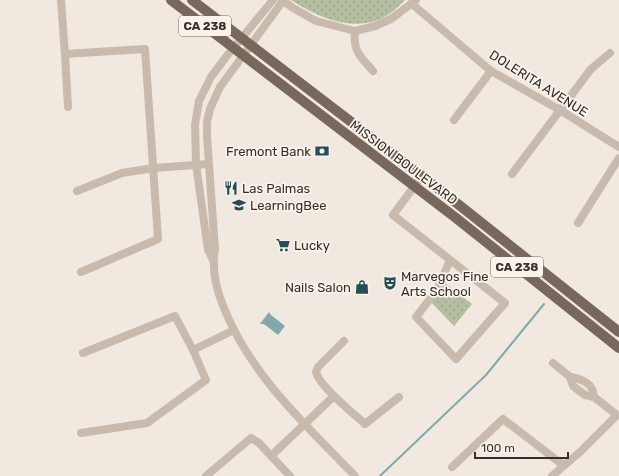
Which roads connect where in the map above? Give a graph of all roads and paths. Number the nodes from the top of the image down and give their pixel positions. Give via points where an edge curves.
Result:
1 (61, 0) edge
2 (171, 0) edge
3 (192, 0) edge
4 (273, 0) edge
5 (283, 0) edge
6 (414, 2) edge
7 (355, 31) junction
8 (242, 38) junction
9 (251, 45) junction
10 (234, 48) junction
11 (610, 53) dead end
12 (64, 54) junction
13 (244, 55) junction
14 (373, 71) dead end
15 (492, 71) junction
16 (68, 107) dead end
17 (560, 110) junction
18 (454, 120) dead end
19 (619, 147) edge
20 (619, 158) edge
21 (196, 164) junction
22 (208, 164) junction
23 (154, 168) junction
24 (512, 174) dead end
25 (422, 176) junction
26 (415, 186) junction
27 (77, 191) dead end
28 (578, 223) dead end
29 (213, 260) junction
30 (450, 260) junction
31 (81, 272) dead end
32 (234, 330) junction
33 (619, 332) edge
34 (344, 341) dead end
35 (619, 348) edge
36 (193, 350) junction
37 (83, 353) dead end
38 (553, 363) dead end
39 (334, 396) junction
40 (399, 397) dead end
41 (306, 424) junction
42 (81, 434) dead end
43 (272, 456) junction
44 (563, 465) junction
45 (452, 467) dead end
46 (206, 476) edge
47 (290, 476) edge
48 (355, 476) edge
49 (552, 476) edge

1 - 12 street
2 - 10 main road, MISSION BOULEVARD / CA 238
3 - 8 main road, MISSION BOULEVARD / CA 238
4 - 8 street
5 - 7 street via 316,21
5 - 9 street
6 - 7 street via 392,19
6 - 15 street, DOLERITA AVENUE
7 - 14 street via 356,50
8 - 9 main road, MISSION BOULEVARD / CA 238
8 - 10 street
9 - 13 street
9 - 25 main road, MISSION BOULEVARD / CA 238
10 - 13 main road, MISSION BOULEVARD / CA 238
10 - 21 street via 211,77 199,101 195,126
11 - 17 street via 591,69
12 - 16 street
12 - 23 street via 145,50
13 - 22 street via 220,87 210,109 207,122
13 - 26 main road, MISSION BOULEVARD / CA 238
15 - 17 street, DOLERITA AVENUE
15 - 18 street
17 - 19 street, DOLERITA AVENUE
17 - 24 street
20 - 28 street
21 - 22 street
21 - 23 street
21 - 29 street via 208,250
22 - 29 street via 216,249
23 - 27 street via 122,173
23 - 31 street via 158,239
25 - 26 street
25 - 33 main road, MISSION BOULEVARD / CA 238
26 - 30 street via 393,215
26 - 35 main road, MISSION BOULEVARD / CA 238
29 - 32 street via 218,291
30 - 30 street via 437,290 416,317 456,359 505,303
32 - 36 street
32 - 41 street via 258,370
34 - 39 street via 316,372 317,377
36 - 37 street via 175,316
36 - 42 street via 206,380 147,423
38 - 44 street via 570,377 573,386 585,395 594,397 617,415
39 - 40 street via 365,424
39 - 41 street
41 - 43 street
41 - 48 street
43 - 46 street via 251,438
43 - 47 street
44 - 45 street via 503,419
44 - 49 street

